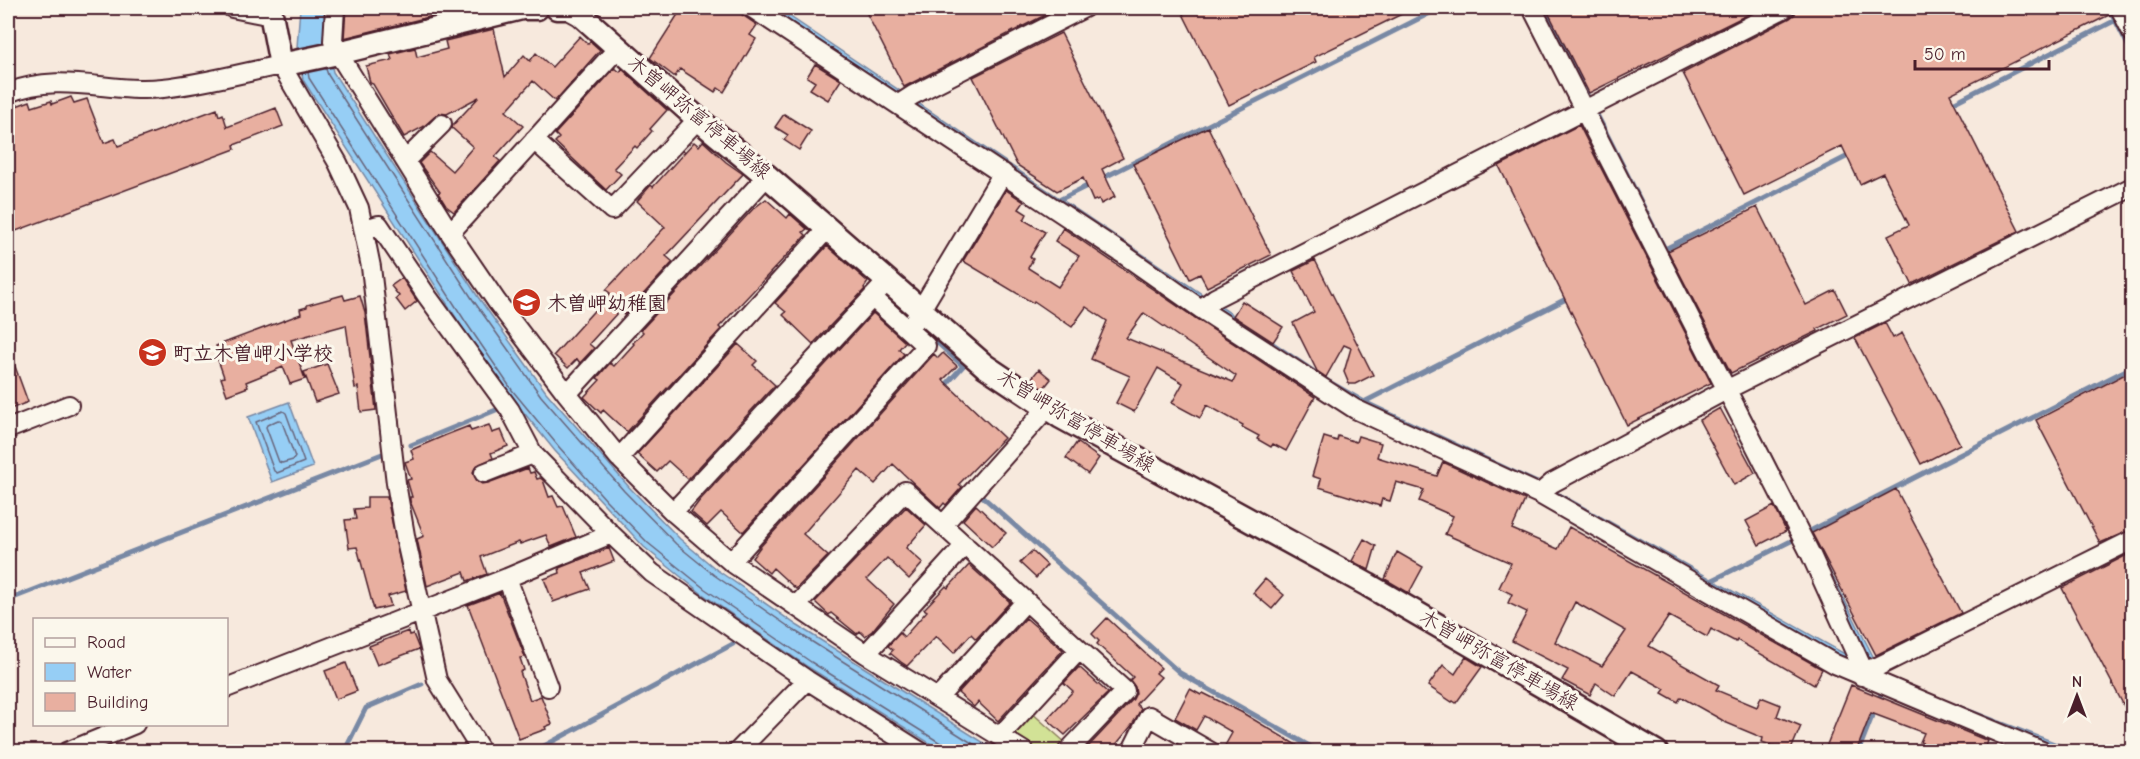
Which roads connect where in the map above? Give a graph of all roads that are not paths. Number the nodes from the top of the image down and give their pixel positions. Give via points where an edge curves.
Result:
1 (232, 8) edge
2 (335, 8) edge
3 (537, 8) edge
4 (557, 8) edge
5 (569, 8) edge
6 (752, 8) edge
7 (1084, 8) edge
8 (1532, 8) edge
9 (1785, 8) edge
10 (2120, 8) edge
11 (271, 12) edge
12 (2133, 32) edge
13 (618, 48) junction
14 (335, 54) junction
15 (285, 64) junction
16 (8, 93) edge
17 (904, 100) junction
18 (1589, 107) junction
19 (698, 119) junction
20 (442, 124) dead end
21 (534, 140) junction
22 (405, 161) junction
23 (1003, 173) junction
24 (767, 176) junction
25 (2133, 187) edge
26 (828, 228) junction
27 (364, 229) junction
28 (450, 233) junction
29 (888, 281) junction
30 (873, 298) junction
31 (1207, 304) junction
32 (921, 309) junction
33 (908, 330) junction
34 (1732, 388) junction
35 (567, 394) junction
36 (69, 405) dead end
37 (1047, 408) junction
38 (8, 429) edge
39 (533, 454) junction
40 (619, 458) junction
41 (483, 473) dead end
42 (1544, 490) junction
43 (673, 512) junction
44 (943, 525) junction
45 (611, 534) junction
46 (2133, 540) edge
47 (965, 545) junction
48 (731, 562) junction
49 (507, 578) junction
50 (1026, 601) junction
51 (796, 606) junction
52 (423, 611) junction
53 (1079, 650) junction
54 (866, 654) junction
55 (1866, 669) junction
56 (807, 680) junction
57 (228, 687) edge
58 (548, 687) dead end
59 (938, 698) junction
60 (130, 726) edge
61 (1000, 736) junction
62 (67, 752) edge
63 (482, 752) edge
64 (737, 752) edge
65 (921, 752) edge
66 (1025, 752) edge
67 (1067, 752) edge
68 (1131, 752) edge
69 (1211, 752) edge
70 (1656, 752) edge
71 (2044, 752) edge

1 - 11 street
2 - 14 street
3 - 14 main road via 522,8
4 - 5 main road, 木曽岬弥富停車場線
5 - 13 main road, 木曽岬弥富停車場線
6 - 17 street
7 - 17 street
8 - 18 street
9 - 18 street
10 - 12 street
11 - 15 main road
13 - 19 main road, 木曽岬弥富停車場線
13 - 21 street
14 - 15 main road
14 - 22 street
15 - 16 street via 162,88 71,82
15 - 27 street via 338,163 359,208
17 - 23 street
18 - 31 street
18 - 34 street
19 - 21 street via 612,210
19 - 24 main road, 木曽岬弥富停車場線
20 - 22 street
21 - 28 street
22 - 28 street
23 - 31 street
23 - 32 street
24 - 26 main road, 木曽岬弥富停車場線
24 - 35 street
25 - 34 street
26 - 29 main road, 木曽岬弥富停車場線
26 - 40 street
27 - 39 street via 380,225 510,410
27 - 52 street via 396,483
28 - 35 street via 496,302
29 - 30 street
29 - 32 main road, 木曽岬弥富停車場線
30 - 33 street
30 - 43 street
31 - 42 street via 1354,409
32 - 33 street
32 - 37 main road, 木曽岬弥富停車場線 via 985,366
33 - 48 street via 927,346
34 - 42 street
34 - 55 street
35 - 40 street
36 - 38 street
37 - 44 street
37 - 70 main road, 木曽岬弥富停車場線 via 1368,585
39 - 41 street
39 - 45 street
40 - 43 street
42 - 55 street via 1835,664
43 - 48 street
44 - 47 street
44 - 51 street via 905,491
45 - 49 street
45 - 56 street via 652,573
46 - 55 street
47 - 50 street
47 - 54 street
48 - 51 street
49 - 52 street
49 - 58 street
50 - 53 street
50 - 59 street
51 - 54 street
52 - 57 street
52 - 63 street via 438,680
53 - 61 street
53 - 67 street via 1125,691
54 - 59 street
55 - 71 street
56 - 64 street
56 - 65 street
59 - 61 street
60 - 62 street
61 - 66 street
68 - 69 street via 1149,716

